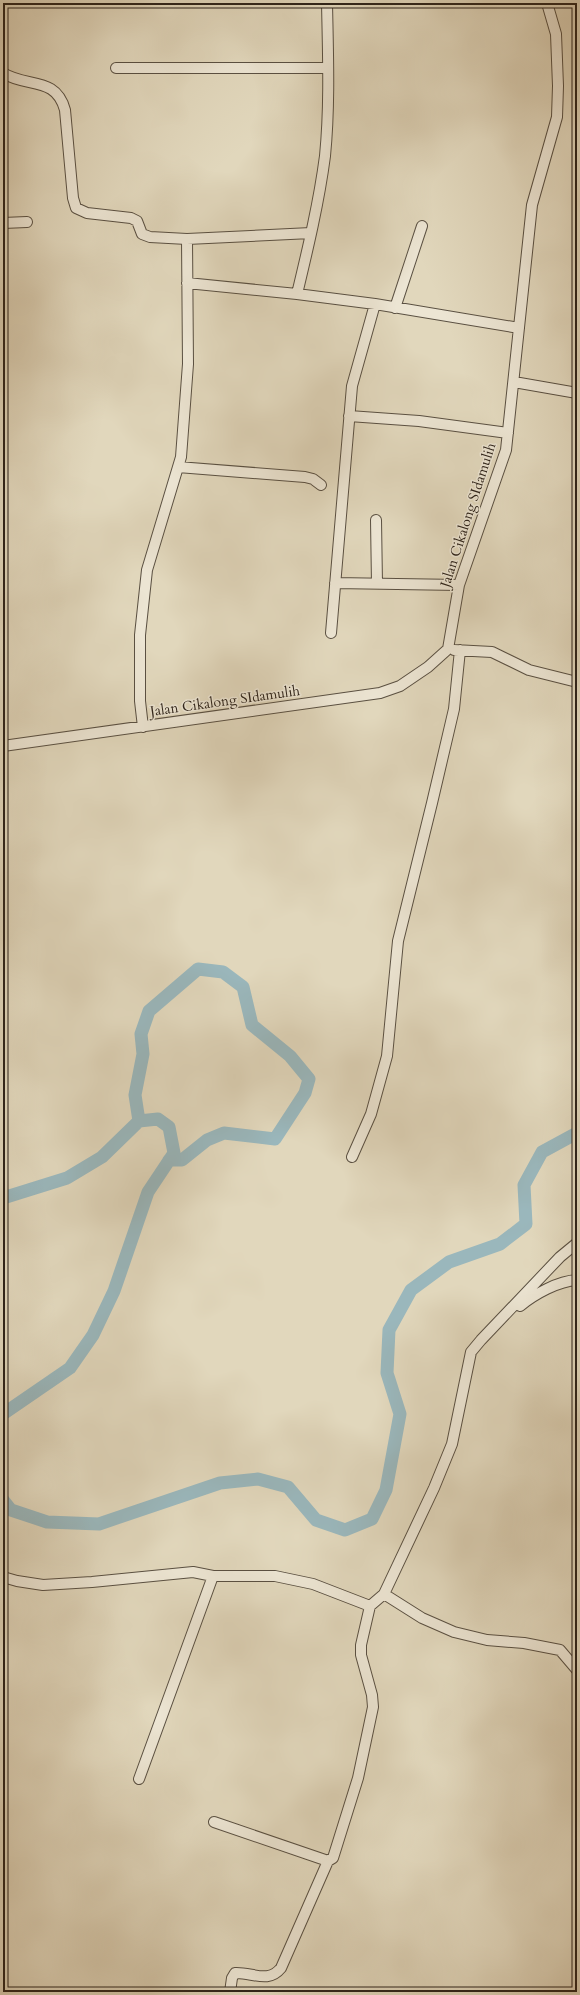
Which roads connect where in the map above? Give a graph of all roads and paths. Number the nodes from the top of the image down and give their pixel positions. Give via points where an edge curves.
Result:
1 (327, 3) edge
2 (547, 3) edge
3 (116, 68) dead end
4 (328, 68) junction
5 (3, 73) edge
6 (27, 222) dead end
7 (3, 223) edge
8 (422, 226) dead end
9 (311, 233) junction
10 (187, 240) junction
11 (187, 283) junction
12 (297, 294) junction
13 (375, 304) junction
14 (395, 308) junction
15 (519, 328) junction
16 (514, 382) junction
17 (577, 393) edge
18 (349, 416) junction
19 (508, 433) junction
20 (178, 467) junction
21 (321, 485) dead end
22 (376, 520) dead end
23 (334, 583) junction
24 (377, 584) junction
25 (459, 585) junction
26 (331, 633) dead end
27 (448, 649) junction
28 (460, 650) junction
29 (577, 682) edge
30 (143, 727) junction
31 (3, 746) edge
32 (352, 1157) dead end
33 (577, 1243) edge
34 (577, 1280) edge
35 (497, 1325) junction
36 (213, 1576) junction
37 (3, 1577) edge
38 (384, 1594) junction
39 (370, 1606) junction
40 (577, 1670) edge
41 (139, 1779) dead end
42 (214, 1822) dead end
43 (328, 1862) junction
44 (230, 1992) edge

1 - 4 street
2 - 15 street, Jalan Cikalong SIdamulih via 556,34 557,117 532,205
3 - 4 street
4 - 9 street via 325,154
5 - 10 street via 55,90 62,99 76,208 87,213 131,218 137,221 142,234 150,237
6 - 7 street
8 - 14 street
9 - 10 street
9 - 12 street
10 - 11 street
11 - 12 street
11 - 20 street via 188,364 181,457
12 - 13 street
13 - 14 street
13 - 18 street via 354,373
14 - 15 street
15 - 16 street, Jalan Cikalong SIdamulih
16 - 17 street
16 - 19 street, Jalan Cikalong SIdamulih
18 - 19 street via 419,421
18 - 23 street
19 - 25 street, Jalan Cikalong SIdamulih via 506,450
20 - 21 street via 305,477
20 - 30 street via 147,570 140,635 140,701
22 - 24 street
23 - 24 street
23 - 26 street
24 - 25 street
25 - 27 street, Jalan Cikalong SIdamulih
27 - 28 street
27 - 30 street, Jalan Cikalong SIdamulih via 428,668 380,694
28 - 29 street via 492,652 529,670
28 - 32 street via 454,709 398,941 387,1056 371,1114
30 - 31 street, Jalan Cikalong SIdamulih
33 - 35 street via 560,1257
34 - 35 street via 567,1280 526,1302
35 - 38 street via 471,1352 452,1444
36 - 37 street via 193,1572 43,1585
36 - 39 street via 275,1576 313,1584
36 - 41 street
38 - 39 street
38 - 40 street via 422,1618 454,1632 487,1640 524,1643 560,1650
39 - 43 street via 361,1645 361,1655 373,1702 370,1729 334,1858
42 - 43 street
43 - 44 street via 281,1968 270,1977 234,1973

